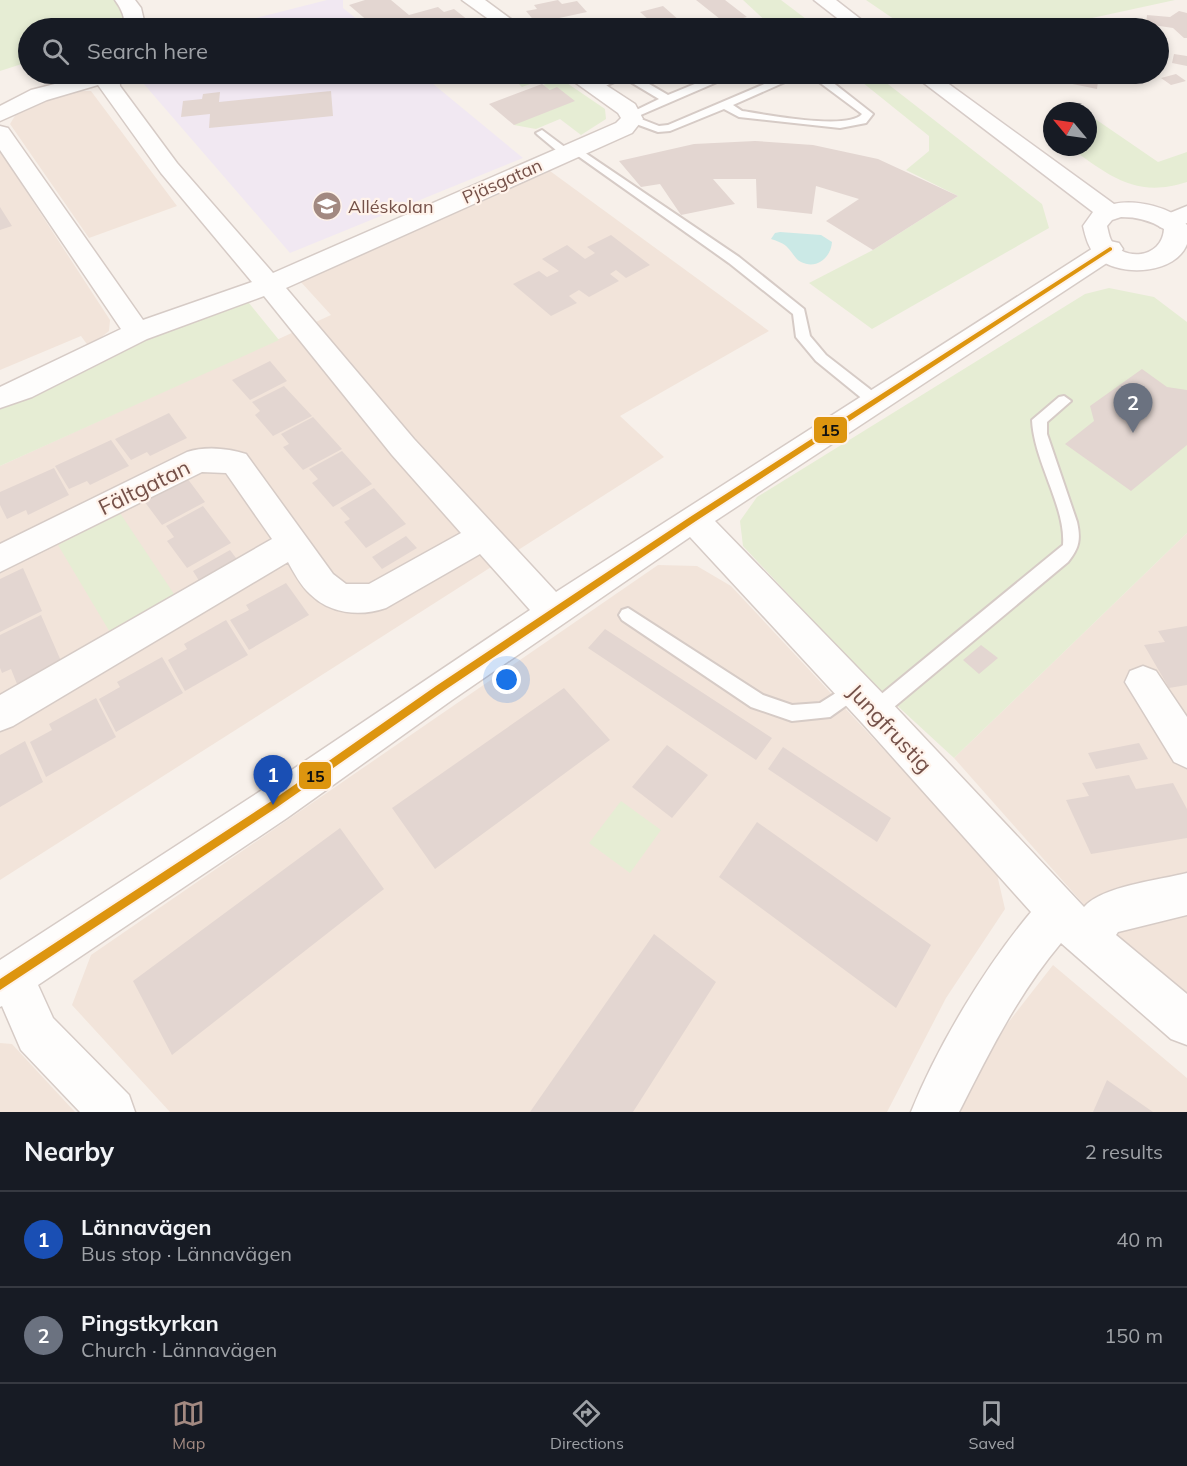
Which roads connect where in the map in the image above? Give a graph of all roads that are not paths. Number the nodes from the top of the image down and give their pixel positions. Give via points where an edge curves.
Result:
1 (125, 0) edge
2 (472, 0) edge
3 (824, 0) edge
4 (133, 18) edge
5 (498, 18) edge
6 (848, 18) edge
7 (78, 84) edge
8 (109, 84) edge
9 (591, 84) edge
10 (642, 84) edge
11 (704, 84) edge
12 (773, 84) edge
13 (829, 84) edge
14 (936, 84) edge
15 (668, 100) junction
16 (725, 105) junction
17 (0, 114) edge
18 (631, 117) junction
19 (0, 133) edge
20 (542, 133) dead end
21 (571, 151) junction
22 (1109, 212) junction
23 (1178, 217) edge
24 (1110, 249) junction
25 (1179, 266) edge
26 (269, 285) junction
27 (137, 332) junction
28 (0, 398) edge
29 (875, 401) junction
30 (1064, 401) dead end
31 (693, 519) junction
32 (483, 536) junction
33 (293, 543) junction
34 (0, 559) edge
35 (553, 612) junction
36 (628, 615) dead end
37 (1143, 682) dead end
38 (865, 700) junction
39 (0, 714) edge
40 (1187, 750) edge
41 (1187, 894) edge
42 (1072, 925) junction
43 (6, 981) edge
44 (1187, 1023) edge
45 (112, 1112) edge
46 (934, 1112) edge

1 - 4 street
2 - 5 street
3 - 6 street
7 - 17 street via 39,95
8 - 26 street via 169,168
9 - 18 street via 627,109
10 - 15 lane
11 - 15 lane
12 - 16 lane
13 - 16 lane via 868,114 862,121 821,124 739,114
14 - 22 street
15 - 18 lane
16 - 18 lane via 670,128 658,129
18 - 21 street, Pjäsgatan via 624,128
19 - 27 street
20 - 21 lane
21 - 26 street, Pjäsgatan
21 - 29 lane via 734,260 799,312 803,337 821,358
22 - 23 street via 1138,211
22 - 24 street via 1096,221 1095,230 1099,240
23 - 25 street via 1178,229 1186,242
24 - 25 street via 1140,262
24 - 29 street
26 - 27 street
26 - 32 street via 403,447
27 - 28 street
29 - 31 street
30 - 38 lane via 1039,420 1038,430 1072,530 1071,546 1062,557
31 - 35 street
31 - 38 street, Jungfrustig
32 - 33 street, Fältgatan via 374,598 340,598 321,584
32 - 35 street
33 - 34 street, Fältgatan via 235,462 198,460
33 - 39 street
35 - 43 street via 273,805
36 - 38 lane via 757,701 792,713 823,711
37 - 40 street
38 - 42 street, Jungfrustig
41 - 42 street
42 - 44 street, Jungfrustig
42 - 46 street via 1023,955
43 - 45 street via 37,1034

